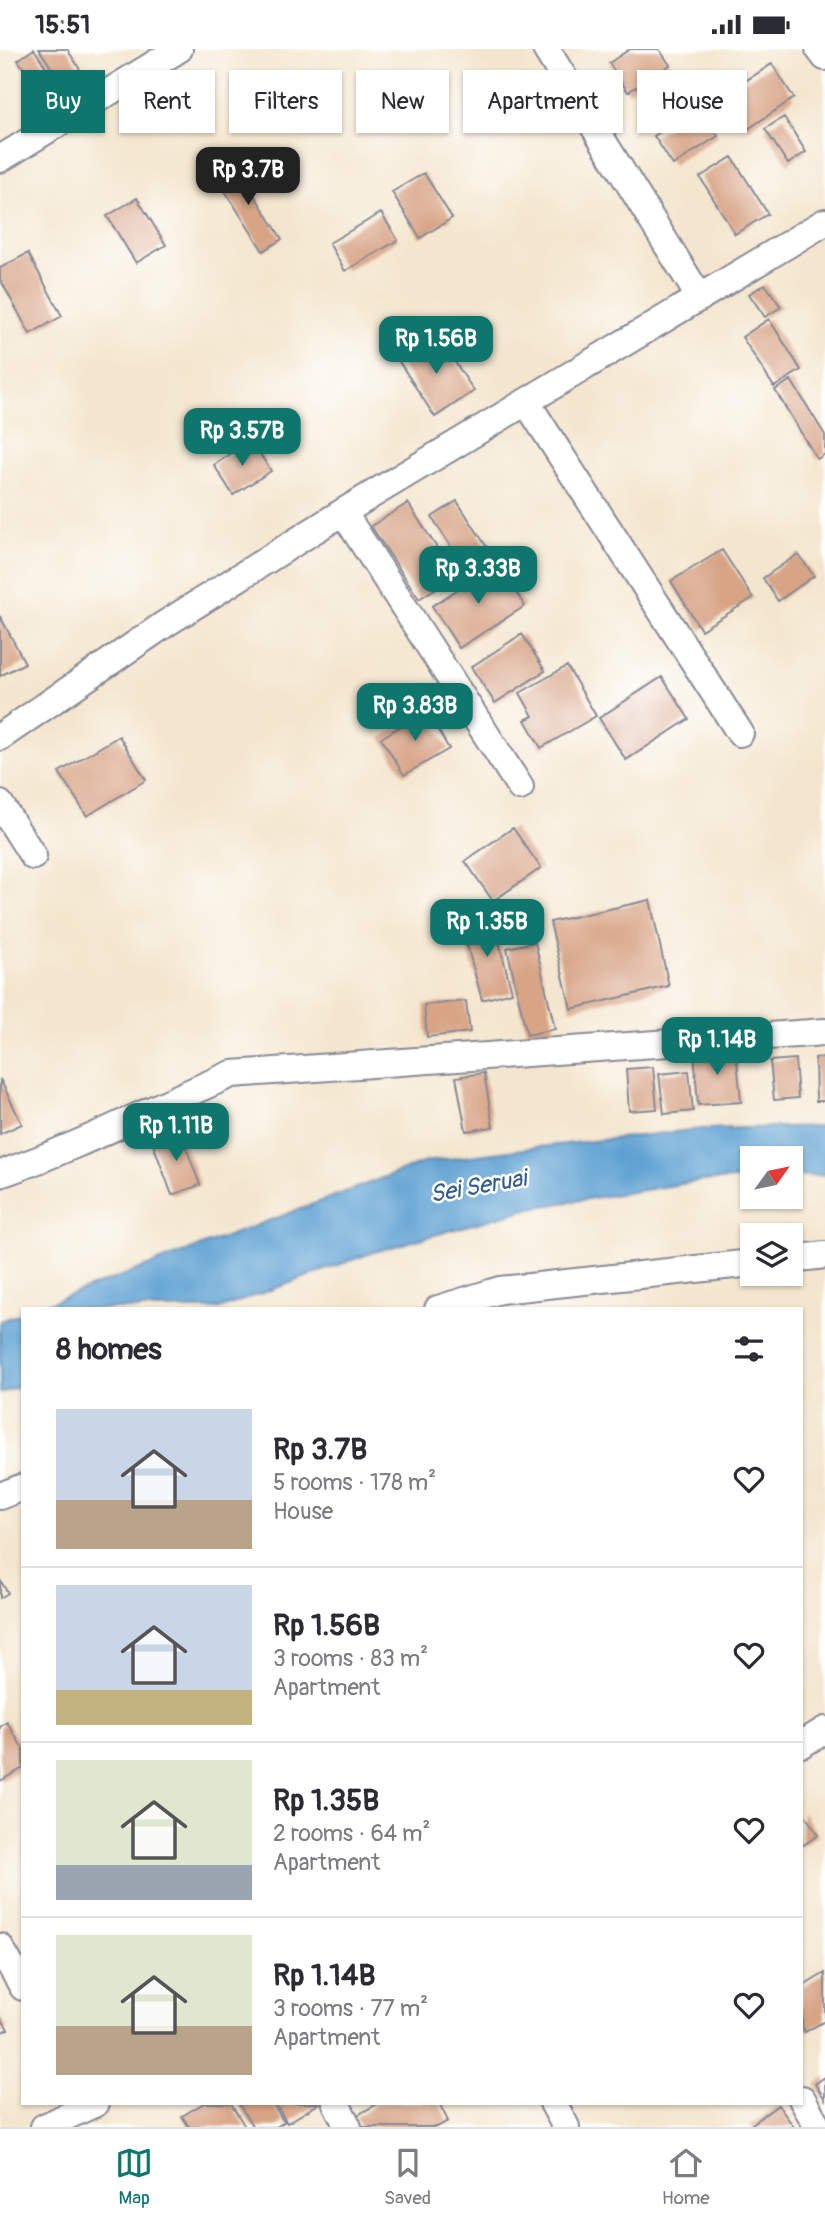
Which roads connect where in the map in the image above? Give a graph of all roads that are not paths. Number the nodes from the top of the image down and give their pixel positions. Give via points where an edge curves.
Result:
1 (179, 49) edge
2 (546, 49) edge
3 (819, 49) edge
4 (825, 57) edge
5 (0, 159) edge
6 (825, 222) edge
7 (701, 297) junction
8 (527, 403) junction
9 (343, 512) junction
10 (740, 733) dead end
11 (0, 737) edge
12 (520, 787) dead end
13 (0, 804) edge
14 (33, 856) dead end
15 (825, 1032) edge
16 (0, 1174) edge
17 (825, 1255) edge
18 (803, 1258) edge
19 (740, 1264) edge
20 (445, 1307) edge
21 (21, 1488) edge
22 (0, 1496) edge
23 (825, 1730) edge
24 (803, 1743) edge
25 (0, 1947) edge
26 (21, 1984) edge
27 (803, 2101) edge
28 (337, 2105) edge
29 (554, 2105) edge
30 (94, 2110) edge
31 (44, 2127) edge
32 (348, 2127) edge
33 (566, 2127) edge
34 (818, 2127) edge

1 - 5 street
2 - 7 street
3 - 4 street
6 - 7 street
7 - 8 street
8 - 9 street
8 - 10 street
9 - 11 street via 164,624
9 - 12 street
13 - 14 street
15 - 16 street via 232,1074
17 - 18 street
19 - 20 street via 500,1290
21 - 22 street
23 - 24 street
25 - 26 street
27 - 34 street
28 - 32 street
29 - 33 street
30 - 31 street

